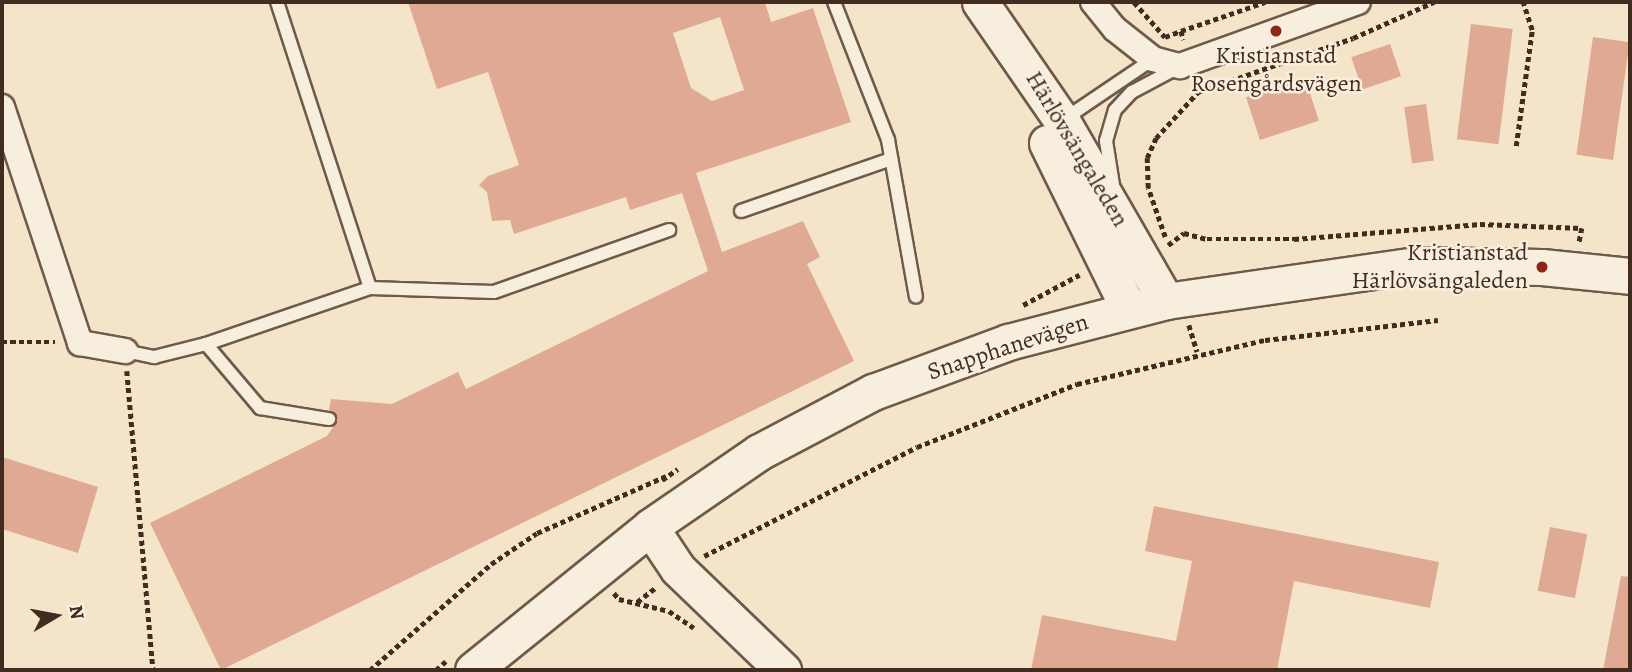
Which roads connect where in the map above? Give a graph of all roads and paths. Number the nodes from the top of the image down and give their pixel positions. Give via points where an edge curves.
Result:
1 (277, 2) edge
2 (834, 2) edge
3 (963, 2) edge
4 (979, 2) edge
5 (1093, 2) edge
6 (1134, 2) edge
7 (1265, 2) edge
8 (1358, 2) edge
9 (1434, 2) edge
10 (1523, 2) edge
11 (1181, 31) junction
12 (1153, 59) junction
13 (1186, 64) junction
14 (1198, 92) junction
15 (2, 107) edge
16 (1056, 135) junction
17 (1516, 146) dead end
18 (891, 159) junction
19 (741, 211) dead end
20 (1119, 217) junction
21 (669, 230) dead end
22 (1153, 248) junction
23 (1578, 248) dead end
24 (1630, 276) edge
25 (370, 288) junction
26 (916, 297) dead end
27 (1166, 301) junction
28 (1129, 310) junction
29 (1438, 320) dead end
30 (2, 342) edge
31 (80, 343) junction
32 (206, 344) junction
33 (125, 351) junction
34 (329, 419) dead end
35 (670, 474) dead end
36 (650, 527) junction
37 (597, 568) junction
38 (678, 569) junction
39 (637, 602) junction
40 (700, 632) dead end
41 (153, 670) edge
42 (370, 670) edge
43 (473, 670) edge
44 (783, 670) edge

1 - 25 lane
2 - 18 lane
3 - 16 main road, Härlövsängaleden
4 - 16 main road, Härlövsängaleden
5 - 12 street via 1115,29
6 - 11 path via 1165,37
7 - 11 path
8 - 13 street
9 - 14 path via 1353,38
10 - 17 path via 1531,30
11 - 13 path
12 - 13 street
12 - 16 lane
13 - 14 path
13 - 20 lane via 1132,92 1115,110 1106,141
14 - 22 path via 1156,138 1147,158
15 - 31 street
16 - 20 main road, Härlövsängaleden
16 - 28 main road, Härlövsängaleden
18 - 19 lane
18 - 26 lane
20 - 22 main road, Härlövsängaleden
21 - 25 lane via 494,292
22 - 23 path via 1184,233 1207,239 1294,239 1480,224 1582,228
22 - 27 main road, Härlövsängaleden
24 - 27 main road, Snapphanevägen via 1542,267 1417,265
25 - 32 lane
27 - 28 main road, Snapphanevägen
28 - 36 main road, Snapphanevägen via 1008,342 873,392 759,452
29 - 38 path via 1265,340 1077,384 917,447
30 - 31 path
31 - 33 street
32 - 33 lane via 154,357
32 - 34 lane via 260,408
33 - 41 path
35 - 42 path via 537,533 491,565
36 - 37 main road, Snapphanevägen
36 - 38 main road
37 - 39 path via 619,599
37 - 43 main road, Snapphanevägen
38 - 39 path
38 - 44 main road
39 - 40 path via 669,611

